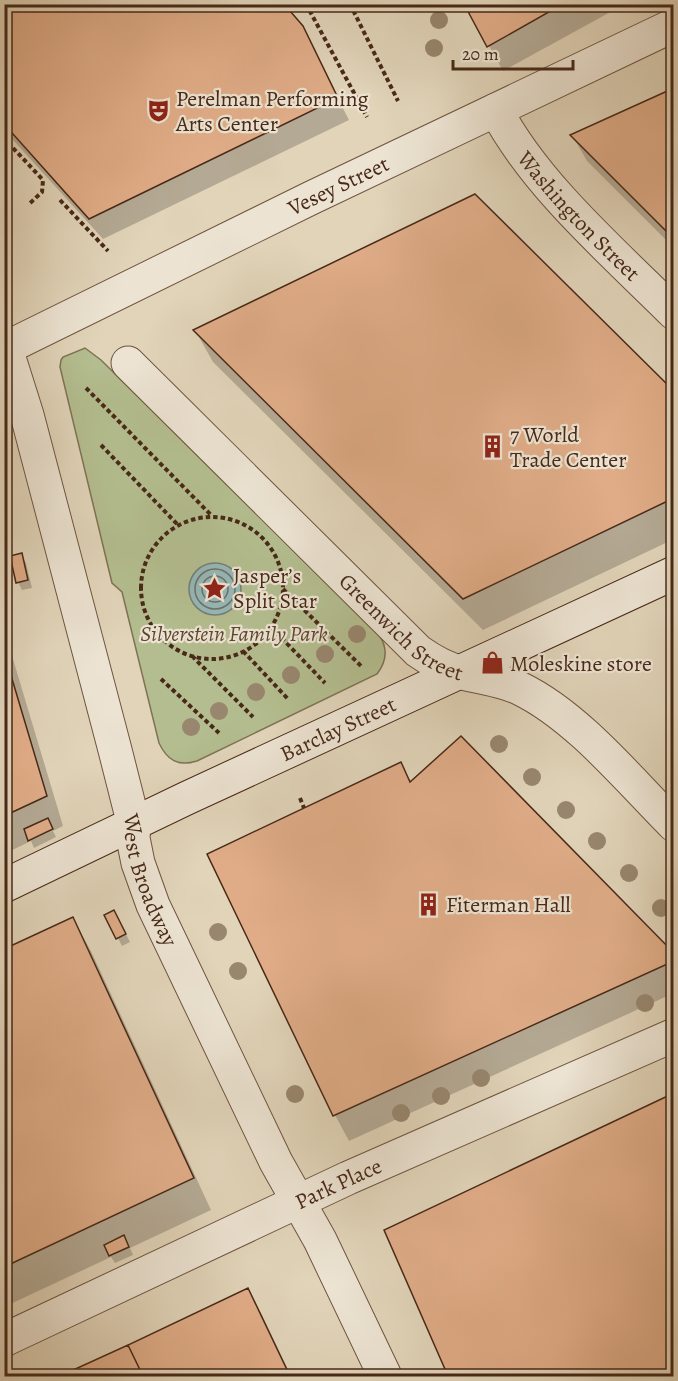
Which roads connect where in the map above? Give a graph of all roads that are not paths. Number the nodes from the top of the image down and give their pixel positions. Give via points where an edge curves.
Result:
1 (674, 25) edge
2 (496, 110) junction
3 (674, 313) edge
4 (5, 346) edge
5 (128, 363) dead end
6 (674, 573) edge
7 (461, 673) junction
8 (134, 825) junction
9 (674, 825) edge
10 (4, 886) edge
11 (674, 1035) edge
12 (298, 1201) junction
13 (4, 1340) edge
14 (385, 1377) edge

1 - 2 street, Vesey Street
2 - 3 street, Washington Street via 508,133 544,180
2 - 4 street, Vesey Street
4 - 8 street, West Broadway via 27,415
5 - 7 street, Greenwich Street via 418,651
6 - 7 street, Barclay Street
7 - 8 street, Barclay Street
7 - 9 street, Greenwich Street via 518,687 573,723
8 - 10 street, Barclay Street
8 - 12 street, West Broadway via 135,851 153,905
11 - 12 street, Park Place
12 - 13 street, Park Place
12 - 14 street, West Broadway

